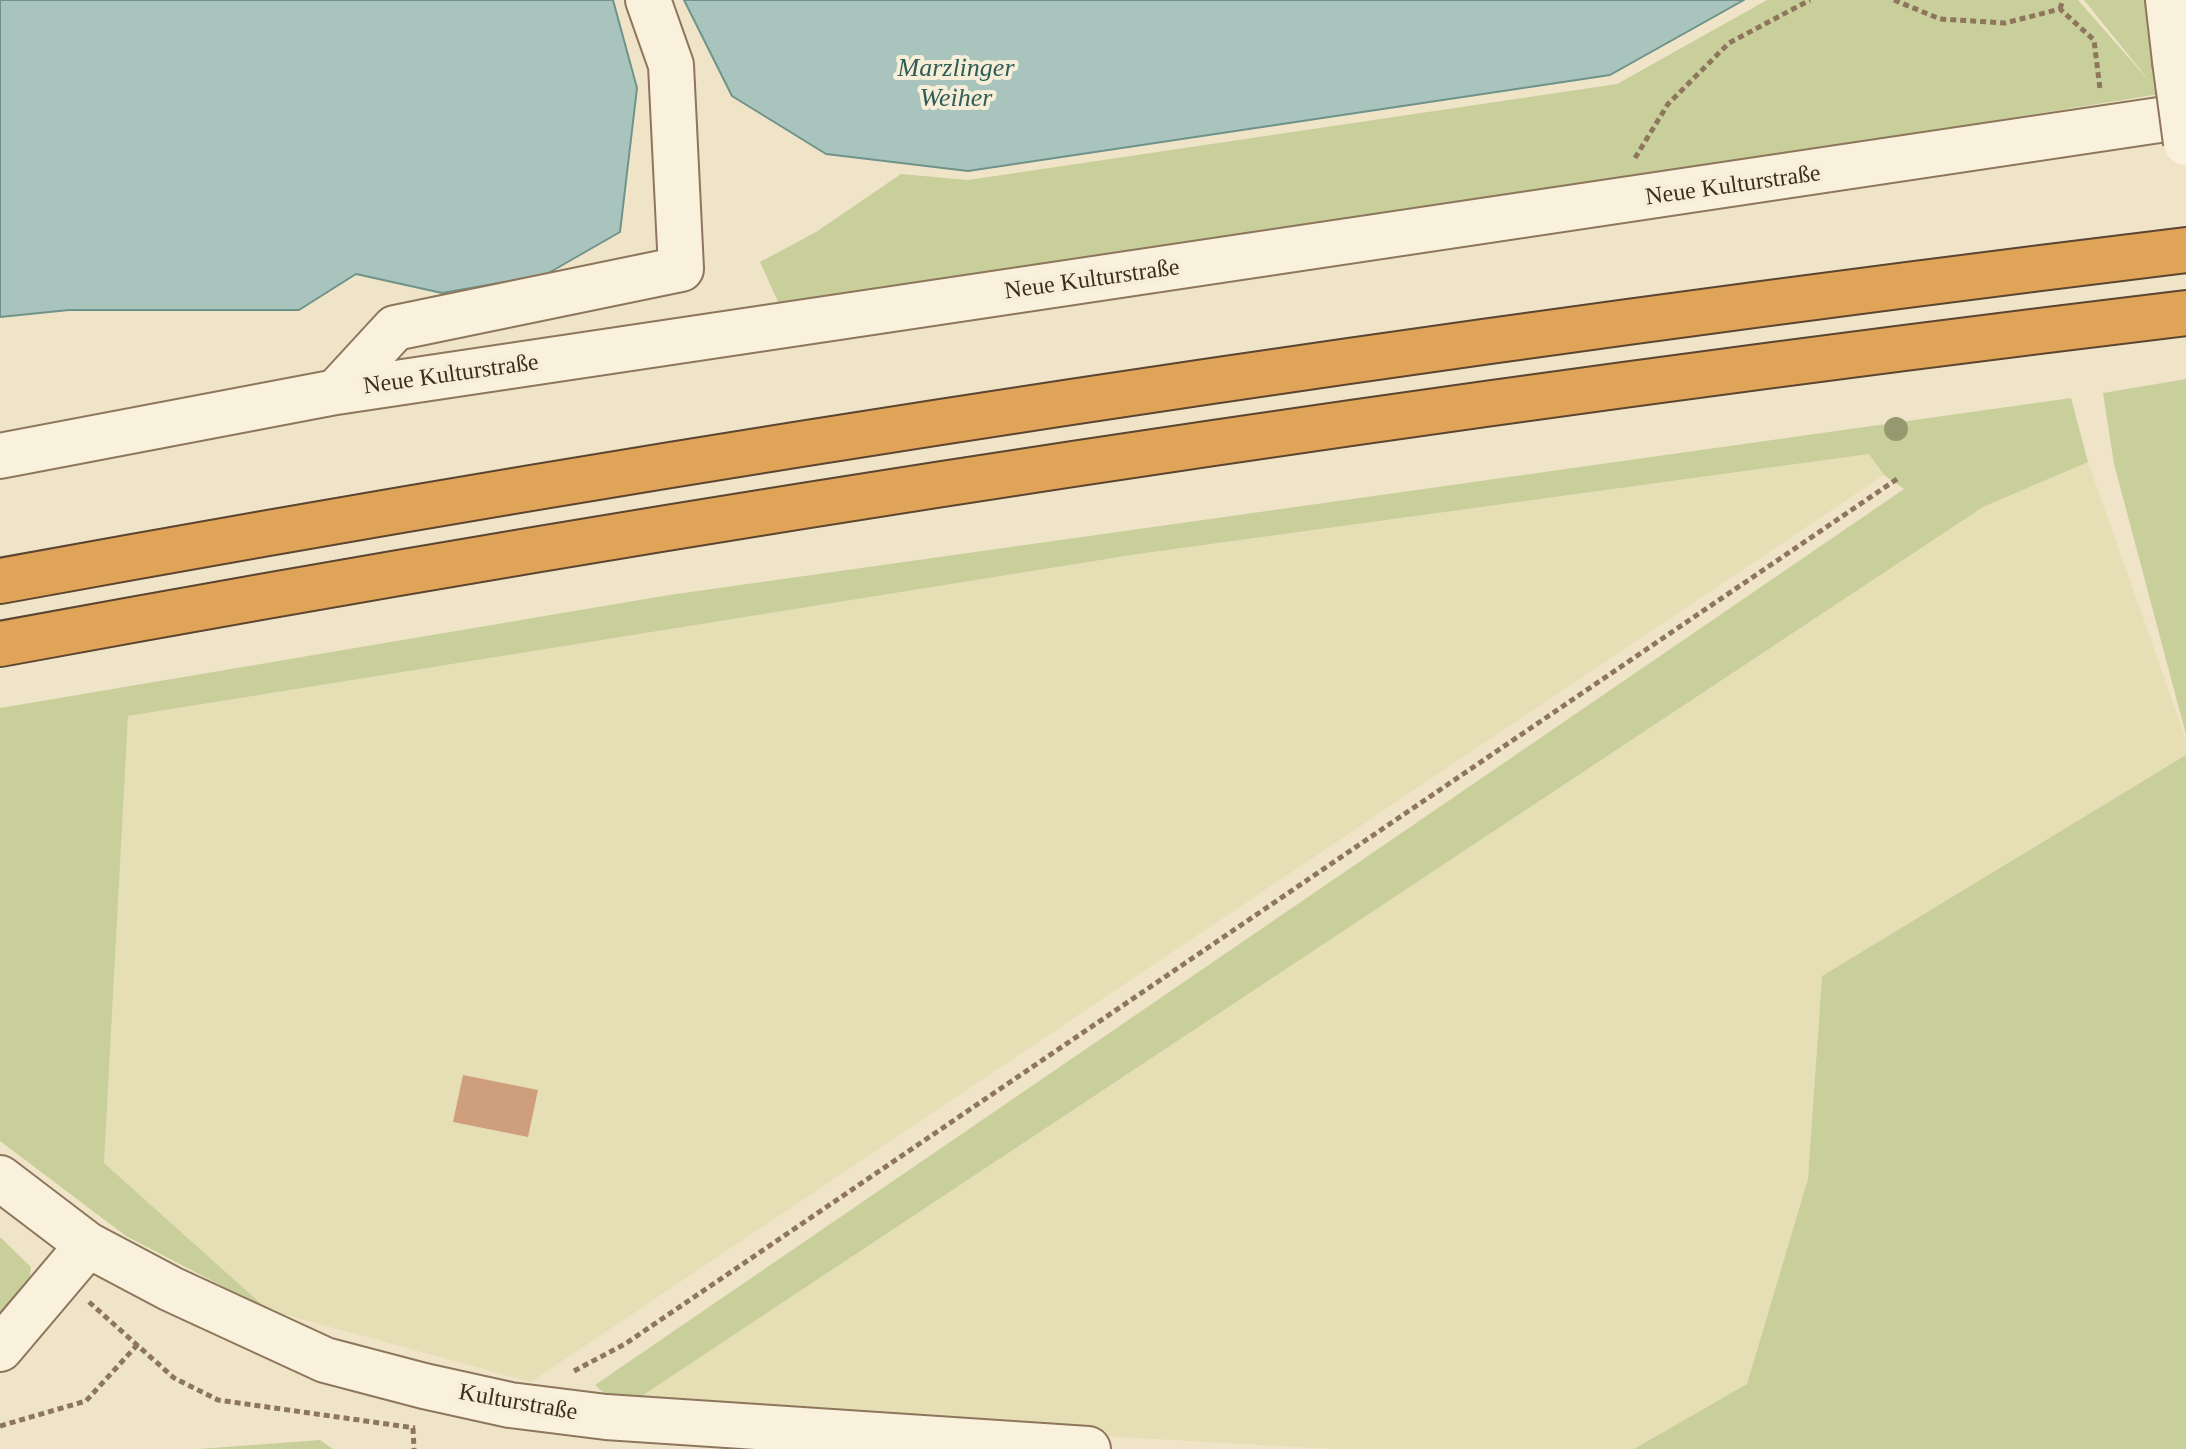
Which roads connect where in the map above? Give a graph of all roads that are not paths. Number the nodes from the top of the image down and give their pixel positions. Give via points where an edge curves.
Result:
1 (648, 0) edge
2 (2168, 0) edge
3 (2186, 116) edge
4 (2186, 143) edge
5 (2186, 250) edge
6 (2186, 313) edge
7 (336, 392) junction
8 (0, 456) edge
9 (0, 581) edge
10 (0, 644) edge
11 (0, 1178) edge
12 (76, 1262) junction
13 (0, 1349) edge
14 (1088, 1449) edge

1 - 7 street via 671,65 681,269 395,328
2 - 4 street, bridge
3 - 7 street, Neue Kulturstraße
5 - 9 highway via 1791,299 860,434
6 - 10 highway via 1857,353 865,497
7 - 8 street, Neue Kulturstraße
11 - 12 street, Kulturstraße
12 - 13 street
12 - 14 street, Kulturstraße via 325,1360 510,1405 606,1417

